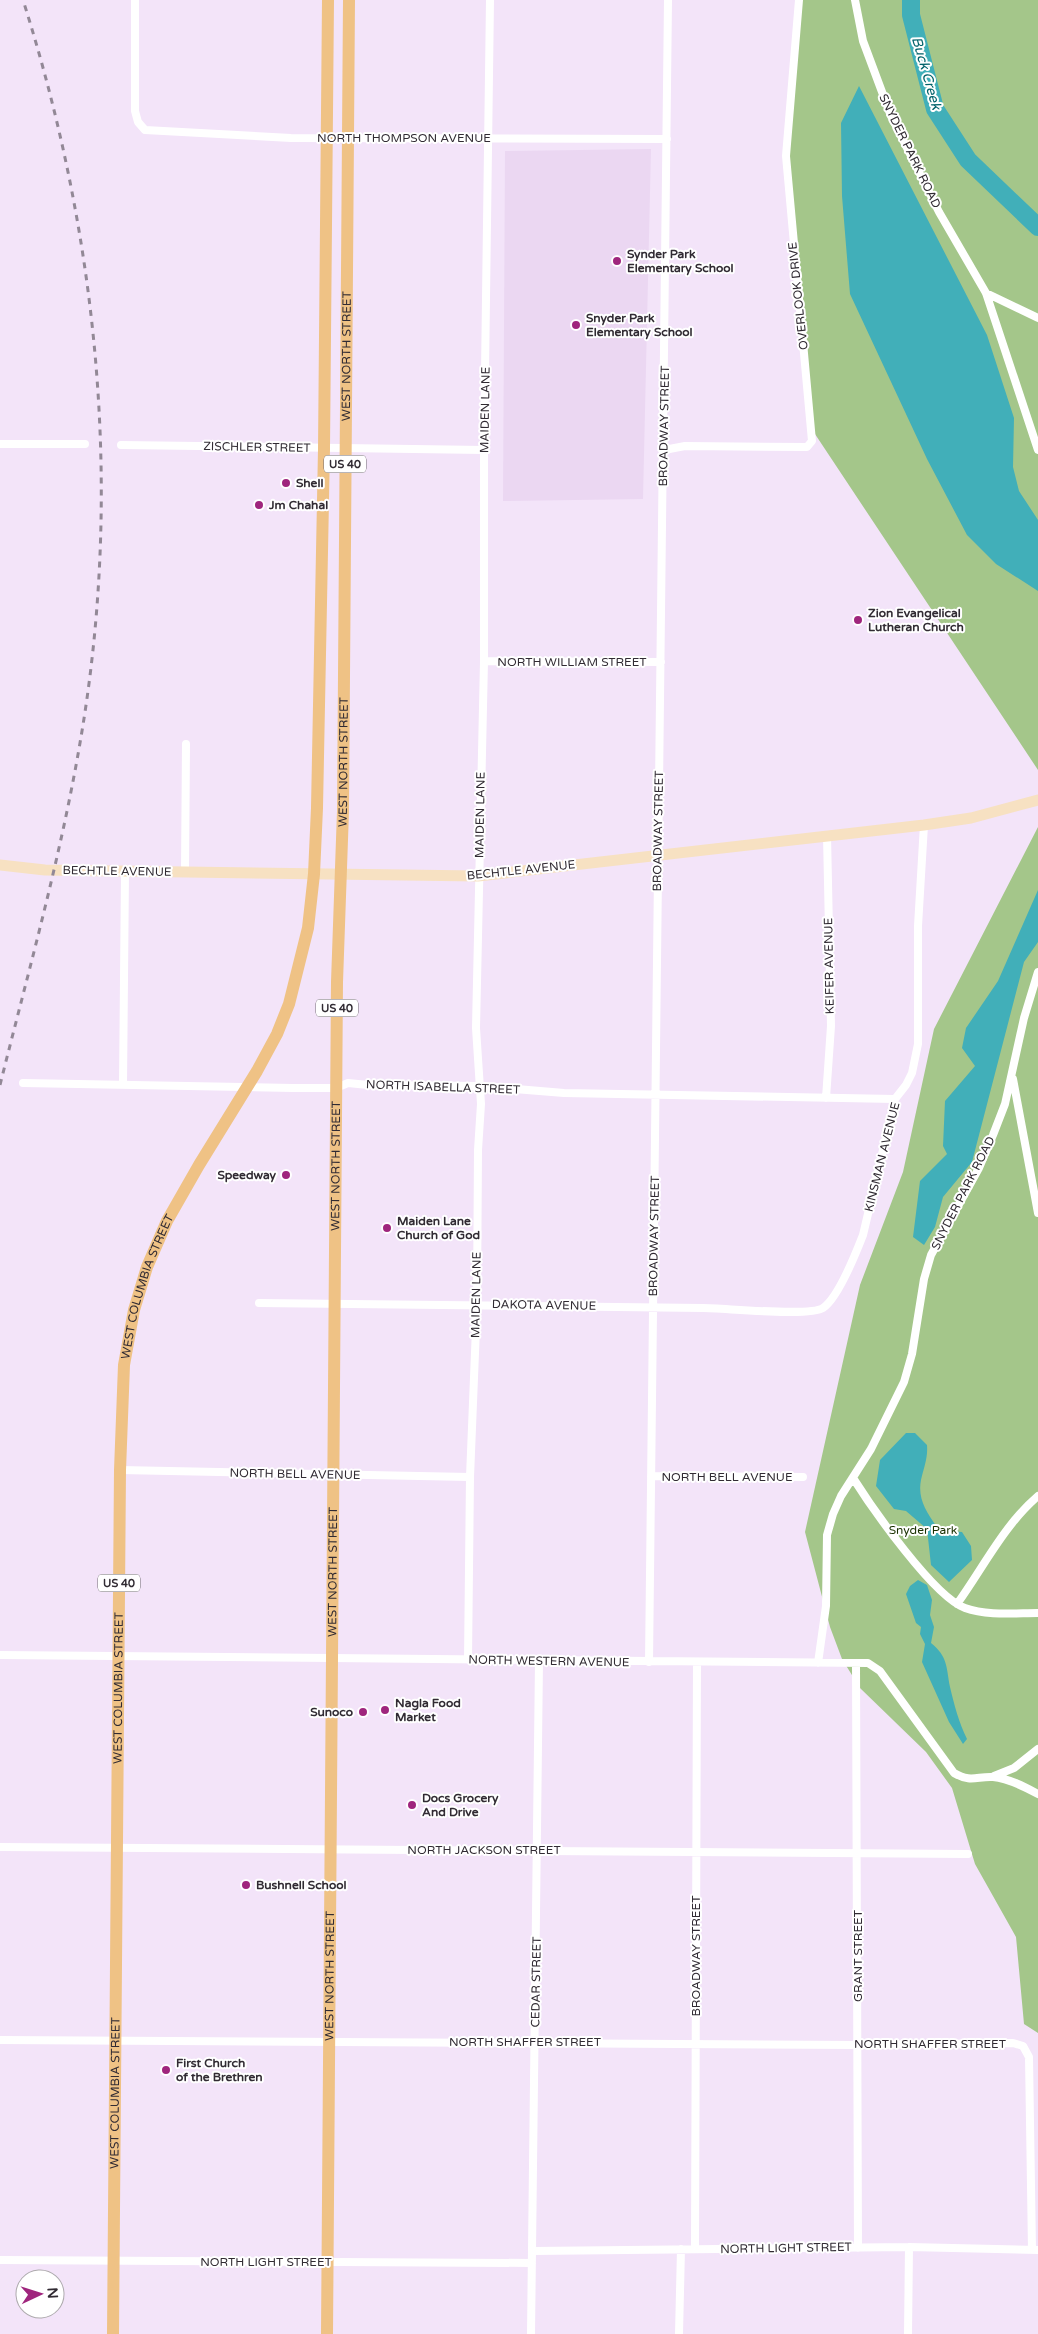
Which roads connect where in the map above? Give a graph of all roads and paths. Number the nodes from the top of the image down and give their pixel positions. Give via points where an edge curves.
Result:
1 (135, 0) edge
2 (328, 0) edge
3 (349, 0) edge
4 (490, 0) edge
5 (668, 0) edge
6 (800, 0) edge
7 (855, 0) edge
8 (327, 138) junction
9 (488, 138) junction
10 (349, 139) junction
11 (667, 139) junction
12 (986, 293) junction
13 (1038, 318) edge
14 (0, 444) edge
15 (85, 444) dead end
16 (120, 445) dead end
17 (324, 449) junction
18 (345, 449) junction
19 (484, 450) junction
20 (664, 450) junction
21 (1038, 450) edge
22 (484, 661) junction
23 (661, 662) junction
24 (186, 744) dead end
25 (1038, 800) edge
26 (924, 826) junction
27 (827, 835) junction
28 (657, 854) junction
29 (0, 865) edge
30 (125, 872) junction
31 (185, 872) junction
32 (314, 874) junction
33 (342, 876) junction
34 (478, 876) junction
35 (1038, 972) edge
36 (1013, 1074) junction
37 (23, 1083) dead end
38 (123, 1084) junction
39 (478, 1086) junction
40 (247, 1088) junction
41 (336, 1088) junction
42 (655, 1095) junction
43 (826, 1098) junction
44 (895, 1099) junction
45 (1038, 1213) edge
46 (259, 1303) dead end
47 (335, 1303) junction
48 (477, 1303) junction
49 (653, 1307) junction
50 (739, 1308) joint
51 (120, 1470) junction
52 (333, 1474) junction
53 (651, 1476) junction
54 (470, 1477) junction
55 (803, 1477) dead end
56 (853, 1478) junction
57 (1038, 1496) edge
58 (957, 1604) junction
59 (1038, 1613) edge
60 (0, 1655) edge
61 (118, 1656) junction
62 (332, 1658) junction
63 (468, 1660) junction
64 (539, 1661) junction
65 (649, 1662) junction
66 (697, 1662) junction
67 (818, 1663) junction
68 (856, 1664) junction
69 (1038, 1749) edge
70 (992, 1777) junction
71 (1038, 1794) edge
72 (0, 1847) edge
73 (117, 1848) junction
74 (330, 1849) junction
75 (537, 1850) junction
76 (696, 1852) junction
77 (857, 1853) junction
78 (968, 1854) dead end
79 (0, 2040) edge
80 (116, 2040) junction
81 (329, 2041) junction
82 (535, 2042) junction
83 (696, 2043) junction
84 (858, 2045) junction
85 (909, 2247) junction
86 (858, 2248) junction
87 (681, 2249) junction
88 (695, 2249) junction
89 (1035, 2250) edge
90 (534, 2251) junction
91 (0, 2260) edge
92 (114, 2260) junction
93 (327, 2262) junction
94 (532, 2263) junction
95 (113, 2334) edge
96 (327, 2334) edge
97 (531, 2334) edge
98 (679, 2334) edge
99 (908, 2334) edge

1 - 8 street, NORTH THOMPSON AVENUE via 135,111 141,128 152,132
2 - 8 main road, WEST NORTH STREET / US 40
3 - 10 main road, WEST NORTH STREET / US 40
4 - 9 street, MAIDEN LANE
5 - 11 street, BROADWAY STREET
6 - 20 street, OVERLOOK DRIVE via 786,156 812,441 807,447 799,448 685,446
7 - 12 street, SNYDER PARK ROAD via 863,42 891,116 939,212
8 - 10 street, NORTH THOMPSON AVENUE
8 - 17 main road, WEST NORTH STREET / US 40
9 - 10 street, NORTH THOMPSON AVENUE
9 - 11 street, NORTH THOMPSON AVENUE
9 - 19 street, MAIDEN LANE
10 - 18 main road, WEST NORTH STREET / US 40
11 - 20 street, BROADWAY STREET
12 - 13 street
12 - 21 street, SNYDER PARK ROAD
14 - 15 street
16 - 17 street, ZISCHLER STREET
17 - 18 street, ZISCHLER STREET
17 - 32 main road, WEST NORTH STREET / US 40
18 - 19 street, ZISCHLER STREET
18 - 33 main road, WEST NORTH STREET / US 40
19 - 22 street, MAIDEN LANE
20 - 23 street, BROADWAY STREET
22 - 23 street, NORTH WILLIAM STREET
22 - 34 street, MAIDEN LANE
23 - 28 street, BROADWAY STREET
24 - 31 street
25 - 26 main road, BECHTLE AVENUE via 971,818
26 - 27 main road, BECHTLE AVENUE
26 - 44 street, KINSMAN AVENUE via 918,926 917,1052 912,1073
27 - 28 main road, BECHTLE AVENUE
27 - 43 street, KEIFER AVENUE via 830,1026
28 - 34 main road, BECHTLE AVENUE
28 - 42 street, BROADWAY STREET
29 - 30 main road, BECHTLE AVENUE
30 - 31 main road, BECHTLE AVENUE
30 - 38 street
31 - 32 main road, BECHTLE AVENUE
32 - 33 main road, BECHTLE AVENUE
32 - 40 main road, WEST COLUMBIA STREET / US 40 via 308,928 289,1004
33 - 34 main road, BECHTLE AVENUE
33 - 41 main road, WEST NORTH STREET / US 40
34 - 39 street, MAIDEN LANE
35 - 36 street, SNYDER PARK ROAD via 1024,1018
36 - 45 street, SNYDER PARK ROAD
36 - 56 street, SNYDER PARK ROAD via 1005,1104 979,1168 931,1255 904,1382
37 - 38 street, NORTH ISABELLA STREET
38 - 40 street, NORTH ISABELLA STREET
39 - 41 street, NORTH ISABELLA STREET via 348,1083
39 - 42 street, NORTH ISABELLA STREET via 564,1093
39 - 48 street, MAIDEN LANE via 481,1104
40 - 41 street, NORTH ISABELLA STREET
40 - 51 main road, WEST COLUMBIA STREET / US 40 via 174,1209 148,1267 134,1310 124,1365
41 - 47 main road, WEST NORTH STREET / US 40
42 - 43 street, NORTH ISABELLA STREET
42 - 49 street, BROADWAY STREET
43 - 44 street, NORTH ISABELLA STREET
44 - 50 street, KINSMAN AVENUE via 863,1235 832,1300 822,1309 808,1312
46 - 47 street, DAKOTA AVENUE
47 - 48 street, DAKOTA AVENUE
47 - 52 main road, WEST NORTH STREET / US 40
48 - 49 street, DAKOTA AVENUE
48 - 54 street, MAIDEN LANE
49 - 50 street, DAKOTA AVENUE
49 - 53 street, BROADWAY STREET
51 - 52 street, NORTH BELL AVENUE
51 - 61 main road, WEST COLUMBIA STREET / US 40
52 - 54 street, NORTH BELL AVENUE
52 - 62 main road, WEST NORTH STREET / US 40
53 - 55 street, NORTH BELL AVENUE
53 - 65 street, BROADWAY STREET
54 - 63 street, MAIDEN LANE
56 - 58 street via 900,1544
56 - 67 street, SNYDER PARK ROAD via 837,1505 826,1535 826,1606
57 - 58 street via 1003,1536
58 - 59 street via 978,1611
60 - 61 street, NORTH WESTERN AVENUE
61 - 62 street, NORTH WESTERN AVENUE
61 - 73 main road, WEST COLUMBIA STREET / US 40
62 - 63 street, NORTH WESTERN AVENUE
62 - 74 main road, WEST NORTH STREET / US 40
63 - 64 street, NORTH WESTERN AVENUE
64 - 65 street, NORTH WESTERN AVENUE
64 - 75 street, CEDAR STREET
65 - 66 street, NORTH WESTERN AVENUE
66 - 67 street, NORTH WESTERN AVENUE
66 - 76 street, BROADWAY STREET
67 - 68 street, NORTH WESTERN AVENUE
68 - 70 street, NORTH WESTERN AVENUE via 868,1663 880,1671 954,1773 970,1779
68 - 77 street, GRANT STREET
69 - 70 street via 1014,1768
70 - 71 street, NORTH WESTERN AVENUE
72 - 73 street, NORTH JACKSON STREET
73 - 74 street, NORTH JACKSON STREET
73 - 80 main road, WEST COLUMBIA STREET / US 40
74 - 75 street, NORTH JACKSON STREET
74 - 81 main road, WEST NORTH STREET / US 40
75 - 76 street, NORTH JACKSON STREET
75 - 82 street, CEDAR STREET
76 - 77 street, NORTH JACKSON STREET
76 - 83 street, BROADWAY STREET
77 - 78 street, NORTH JACKSON STREET
77 - 84 street, GRANT STREET
79 - 80 street, NORTH SHAFFER STREET
80 - 81 street, NORTH SHAFFER STREET
80 - 92 main road, WEST COLUMBIA STREET / US 40
81 - 82 street, NORTH SHAFFER STREET
81 - 93 main road, WEST NORTH STREET / US 40
82 - 83 street, NORTH SHAFFER STREET
82 - 90 street, CEDAR STREET
83 - 84 street, NORTH SHAFFER STREET
83 - 88 street, BROADWAY STREET
84 - 86 street, GRANT STREET
84 - 89 street, NORTH SHAFFER STREET via 1013,2043 1023,2046 1027,2051 1029,2070
85 - 86 street, NORTH LIGHT STREET
85 - 89 street, NORTH LIGHT STREET
85 - 99 street
86 - 88 street, NORTH LIGHT STREET
87 - 88 street, NORTH LIGHT STREET
87 - 90 street, NORTH LIGHT STREET
87 - 98 street
90 - 94 street, CEDAR STREET
91 - 92 street, NORTH LIGHT STREET
92 - 93 street, NORTH LIGHT STREET
92 - 95 main road, WEST COLUMBIA STREET / US 40
93 - 94 street, NORTH LIGHT STREET
93 - 96 main road, WEST NORTH STREET / US 40
94 - 97 street, CEDAR STREET

